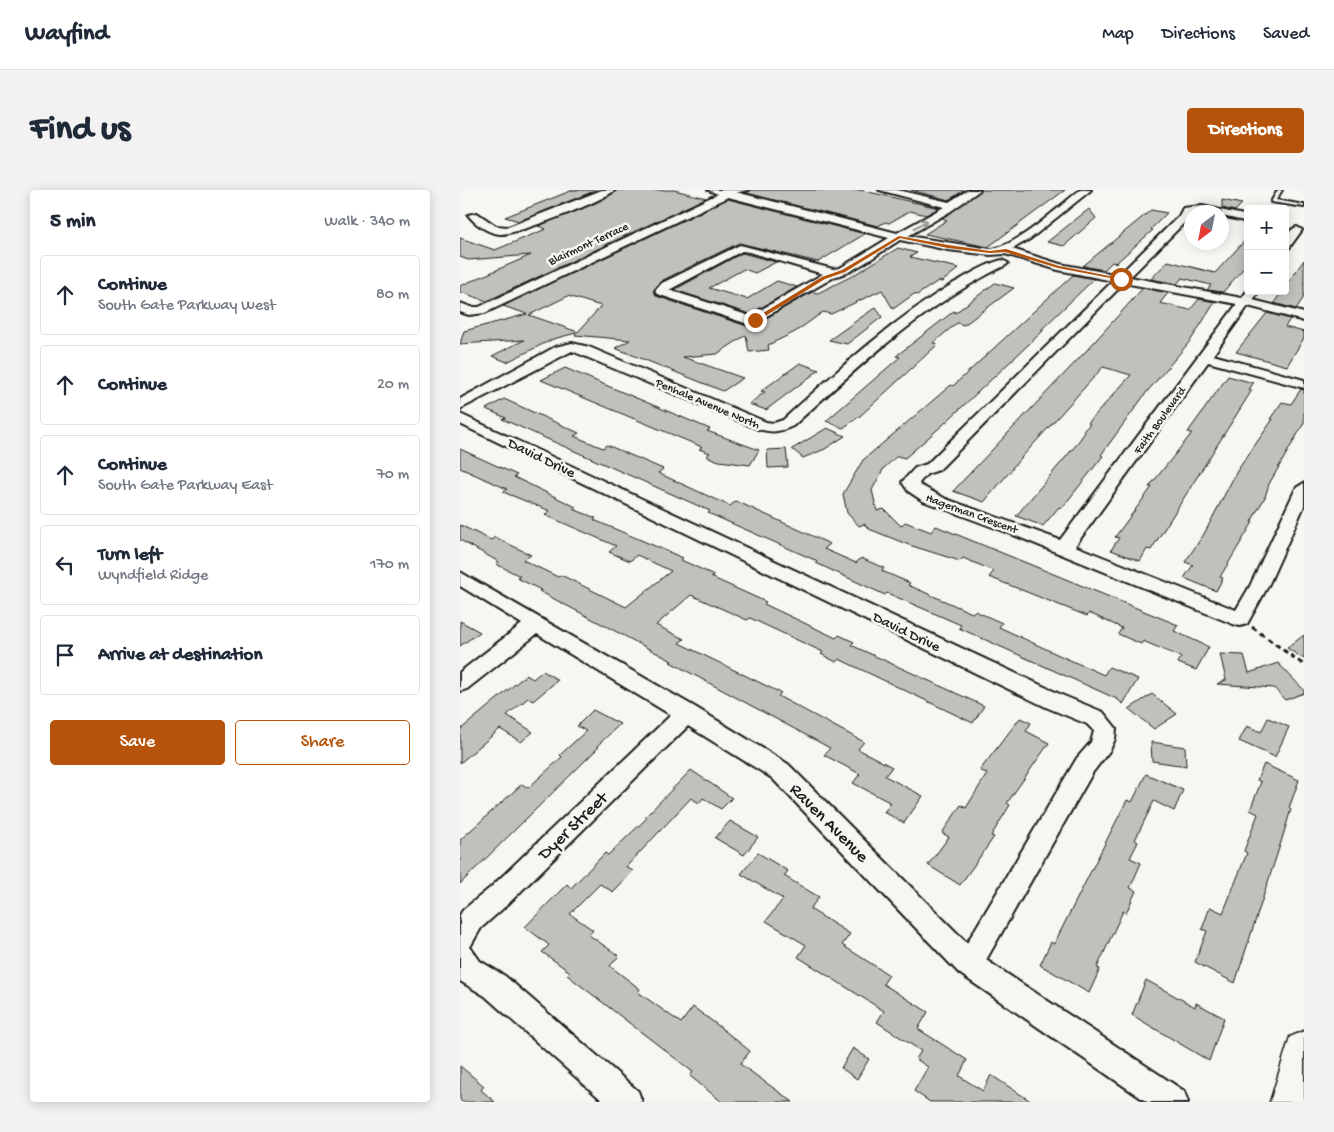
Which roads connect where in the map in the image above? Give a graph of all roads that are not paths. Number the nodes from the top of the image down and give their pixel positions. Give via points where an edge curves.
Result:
1 (610, 190) edge
2 (713, 190) edge
3 (746, 190) edge
4 (884, 190) edge
5 (975, 190) edge
6 (1086, 190) edge
7 (1280, 190) edge
8 (729, 192) edge
9 (935, 203) junction
10 (950, 205) junction
11 (1304, 206) edge
12 (473, 215) dead end
13 (1229, 215) edge
14 (1184, 217) edge
15 (1244, 218) edge
16 (1301, 230) edge
17 (881, 232) junction
18 (899, 237) junction
19 (1026, 237) junction
20 (1289, 242) edge
21 (864, 243) dead end
22 (999, 259) junction
23 (833, 260) dead end
24 (818, 268) junction
25 (833, 273) junction
26 (1121, 279) junction
27 (1249, 296) edge
28 (460, 307) edge
29 (1304, 317) edge
30 (1205, 357) junction
31 (1304, 384) edge
32 (460, 405) edge
33 (460, 418) edge
34 (1304, 488) edge
35 (1064, 548) junction
36 (460, 578) edge
37 (536, 624) junction
38 (460, 683) edge
39 (687, 713) junction
40 (460, 939) edge
41 (460, 956) edge
42 (969, 964) junction
43 (1304, 1051) edge
44 (627, 1102) edge
45 (1173, 1102) edge
46 (1291, 1102) edge

1 - 12 street via 500,233
2 - 8 street
3 - 8 lane
4 - 9 street
5 - 10 street
6 - 19 street
7 - 11 lane via 1273,201
8 - 17 street
8 - 28 street, Blairmont Terrace via 481,310 469,311
9 - 10 street
9 - 17 street
18 -> 10 street
13 - 15 street
14 - 26 street, Hagerman Crescent
16 - 20 street
17 - 18 street
17 - 21 street
18 - 22 street
18 - 25 street via 844,271
19 - 22 street
19 - 22 street via 1002,250
22 - 26 street
22 - 32 street, Penhale Avenue North via 918,313 788,423 776,428 763,426 584,350 572,348 560,350
23 - 24 street
24 - 25 street
24 - 25 street via 740,248 661,291 751,321
26 - 27 street
26 - 35 street, Hagerman Crescent via 933,467 921,471 910,482 911,488 923,496
27 - 29 street
27 - 30 street, Faith Boulevard
30 - 31 street
30 - 35 street, Faith Boulevard
33 - 42 street, David Drive via 1094,718 1105,728 1106,738 1102,746 1085,765
34 - 35 street, Hagerman Crescent via 1240,619
36 - 37 street, Raven Avenue
37 - 38 street
37 - 39 street, Raven Avenue
39 - 40 street, Dyer Street via 472,919
39 - 42 street, Raven Avenue via 780,771
41 - 44 street via 470,970 495,986
42 - 45 street, Raven Avenue
43 - 46 main road

